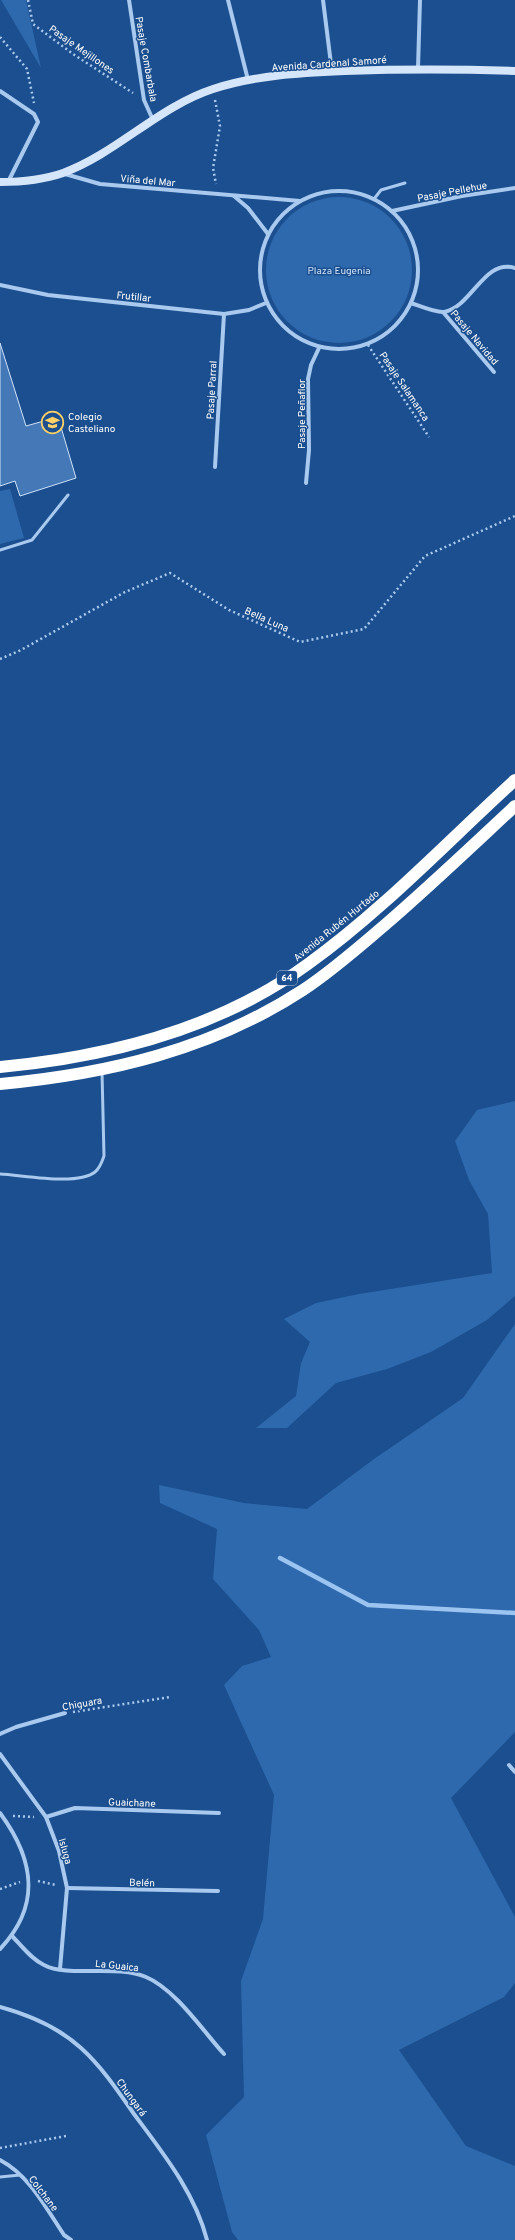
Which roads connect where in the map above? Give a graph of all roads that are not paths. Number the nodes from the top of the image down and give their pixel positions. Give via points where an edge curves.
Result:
1 (129, 0) edge
2 (228, 0) edge
3 (322, 0) edge
4 (420, 0) edge
5 (418, 68) junction
6 (515, 71) edge
7 (332, 72) junction
8 (248, 80) junction
9 (0, 91) edge
10 (153, 120) junction
11 (63, 173) junction
12 (4, 182) edge
13 (405, 183) dead end
14 (515, 188) edge
15 (233, 196) junction
16 (374, 199) junction
17 (300, 201) junction
18 (392, 211) junction
19 (268, 234) junction
20 (515, 268) edge
21 (0, 285) edge
22 (266, 303) junction
23 (411, 303) junction
24 (443, 312) junction
25 (224, 314) junction
26 (320, 348) junction
27 (494, 372) dead end
28 (215, 467) dead end
29 (306, 483) dead end
30 (68, 495) dead end
31 (0, 550) edge
32 (515, 780) edge
33 (515, 806) edge
34 (0, 1067) edge
35 (102, 1071) junction
36 (0, 1084) edge
37 (0, 1174) edge
38 (65, 1714) road end
39 (0, 1734) edge
40 (0, 1754) edge
41 (509, 1765) dead end
42 (515, 1772) edge
43 (219, 1813) dead end
44 (1, 1814) edge
45 (46, 1817) junction
46 (66, 1888) junction
47 (218, 1891) dead end
48 (12, 1936) junction
49 (0, 1949) edge
50 (60, 1969) junction
51 (0, 2007) edge
52 (224, 2054) dead end
53 (0, 2160) edge
54 (20, 2175) junction
55 (0, 2177) edge
56 (71, 2240) edge
57 (207, 2240) edge

1 - 10 street, Pasaje Combarbala via 144,100
2 - 8 street
3 - 7 street
4 - 5 street
5 - 6 street, Avenida Cardenal Samoré
5 - 7 street, Avenida Cardenal Samoré
7 - 8 street, Avenida Cardenal Samoré via 284,74
8 - 10 street, Avenida Cardenal Samoré via 213,89 178,104
9 - 12 street via 38,119 38,126
10 - 11 street, Avenida Cardenal Samoré via 112,147
11 - 12 street, Avenida Cardenal Samoré via 34,180
11 - 15 street, Viña del Mar via 100,184
13 - 16 lane via 381,190
14 - 18 street, Pasaje Pellehue
15 - 17 street, Viña del Mar
15 - 19 street via 248,208
16 - 17 street via 350,191 324,192
16 - 18 street
17 - 19 street via 281,215
18 - 23 street via 408,231 416,254 418,279
19 - 22 street via 259,268
20 - 24 street via 506,265 498,267 466,298 452,309
21 - 25 street, Frutillar via 48,295
22 - 25 street, Frutillar via 249,310
22 - 26 street via 279,323 297,338
23 - 24 street
23 - 26 street via 386,335 368,345 344,350
24 - 27 street, Pasaje Navidad
25 - 28 street, Pasaje Parral
26 - 29 street, Pasaje Peñaflor via 311,364 308,379
30 - 31 lane via 32,540
32 - 34 highway, Avenida Rubén Hurtado / 64 via 365,917 308,964 277,984 210,1018 152,1039 71,1059
33 - 35 highway, 64 via 383,927 304,990 210,1038 136,1063
35 - 36 highway, 64
35 - 37 lane via 104,1156 95,1172 70,1179
38 - 39 street, Chiguara
40 - 45 street, Isluga
41 - 42 street
43 - 45 street, Guaichane via 75,1808
44 - 48 street via 17,1840 30,1878 28,1901
45 - 46 street, Isluga via 59,1852
46 - 47 street, Belén
46 - 50 street, Isluga
48 - 49 street
48 - 50 street, La Guaica via 45,1966
50 - 52 street, La Guaica via 109,1970 147,1977 169,1993
51 - 57 street, Chungará via 36,2019 57,2031 80,2048 103,2071 184,2186 196,2207
53 - 54 street, Colchane
54 - 55 lane
54 - 56 street, Colchane via 64,2235

